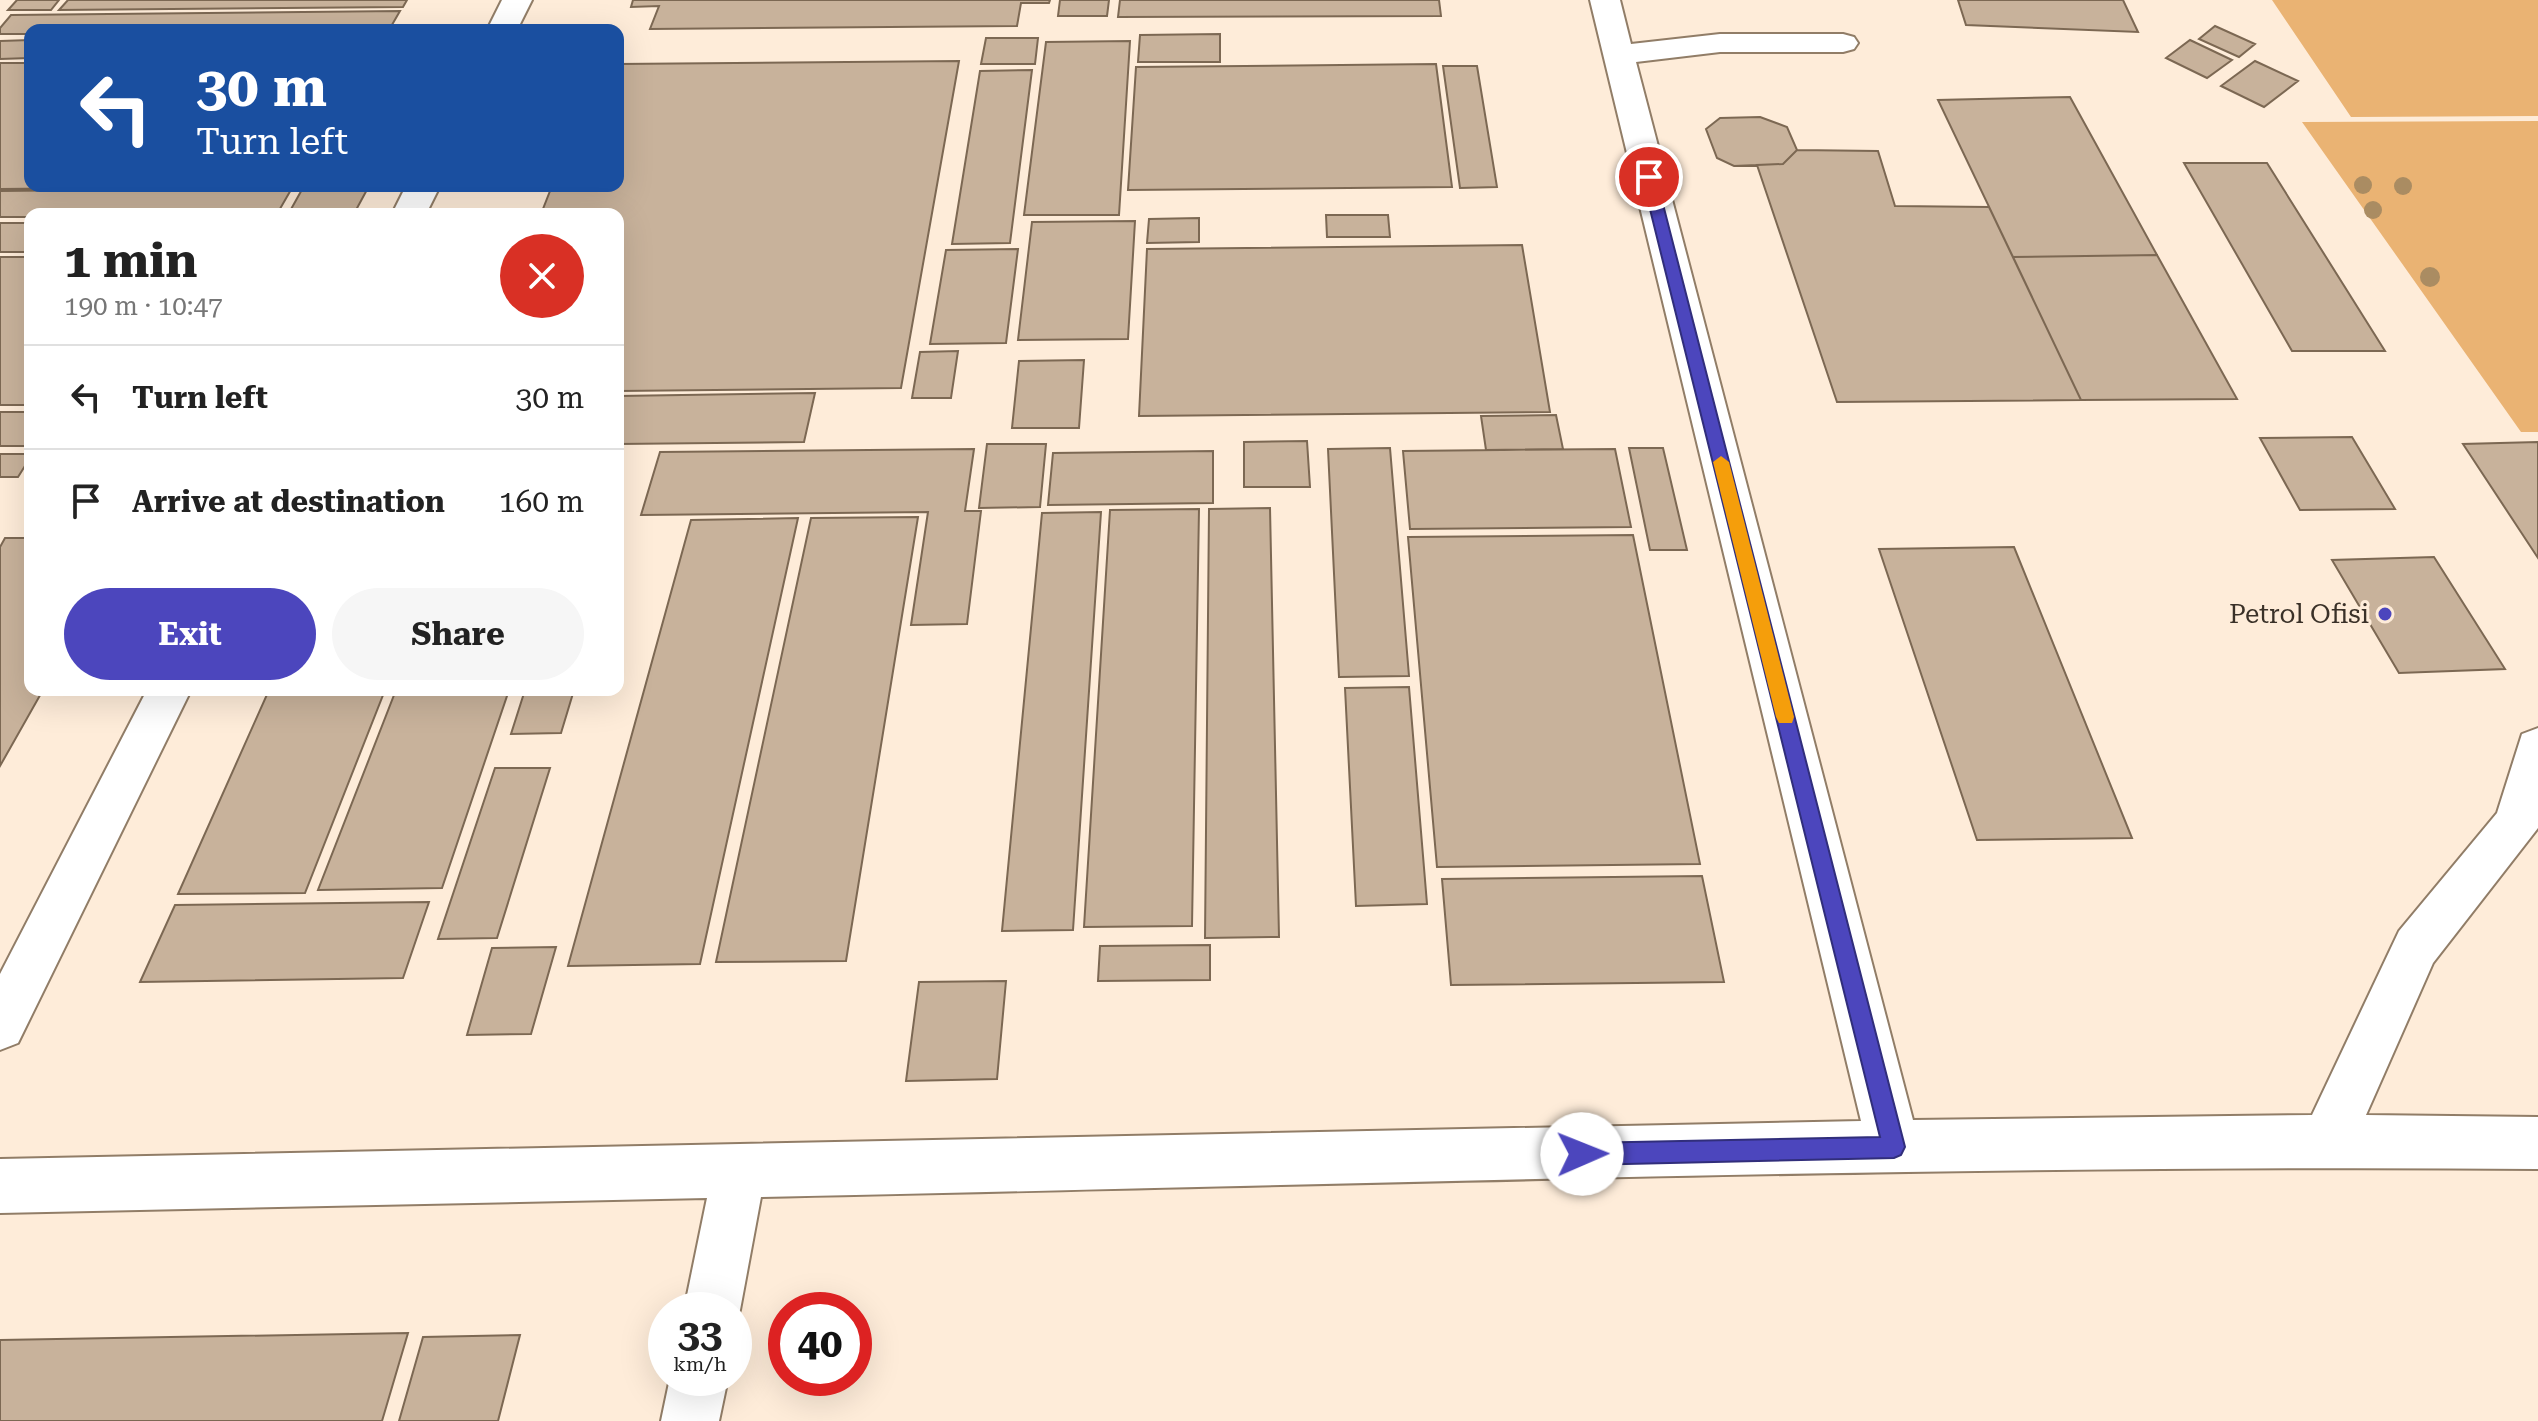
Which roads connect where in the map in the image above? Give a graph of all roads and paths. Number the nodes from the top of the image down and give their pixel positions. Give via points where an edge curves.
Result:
1 (517, 0) edge
2 (1605, 0) edge
3 (505, 24) edge
4 (1843, 43) dead end
5 (1619, 55) junction
6 (166, 696) edge
7 (2538, 747) edge
8 (2527, 835) edge
9 (0, 1026) edge
10 (2327, 1141) junction
11 (2538, 1143) edge
12 (1894, 1147) junction
13 (739, 1171) junction
14 (0, 1186) edge
15 (715, 1292) edge
16 (695, 1396) edge
17 (690, 1421) edge

1 - 3 street
2 - 5 street
4 - 5 street via 1720,43
5 - 12 street
6 - 9 street
7 - 8 street
8 - 10 street via 2416,947
10 - 11 street
10 - 12 street
12 - 13 street
13 - 14 street
13 - 15 street
16 - 17 street

